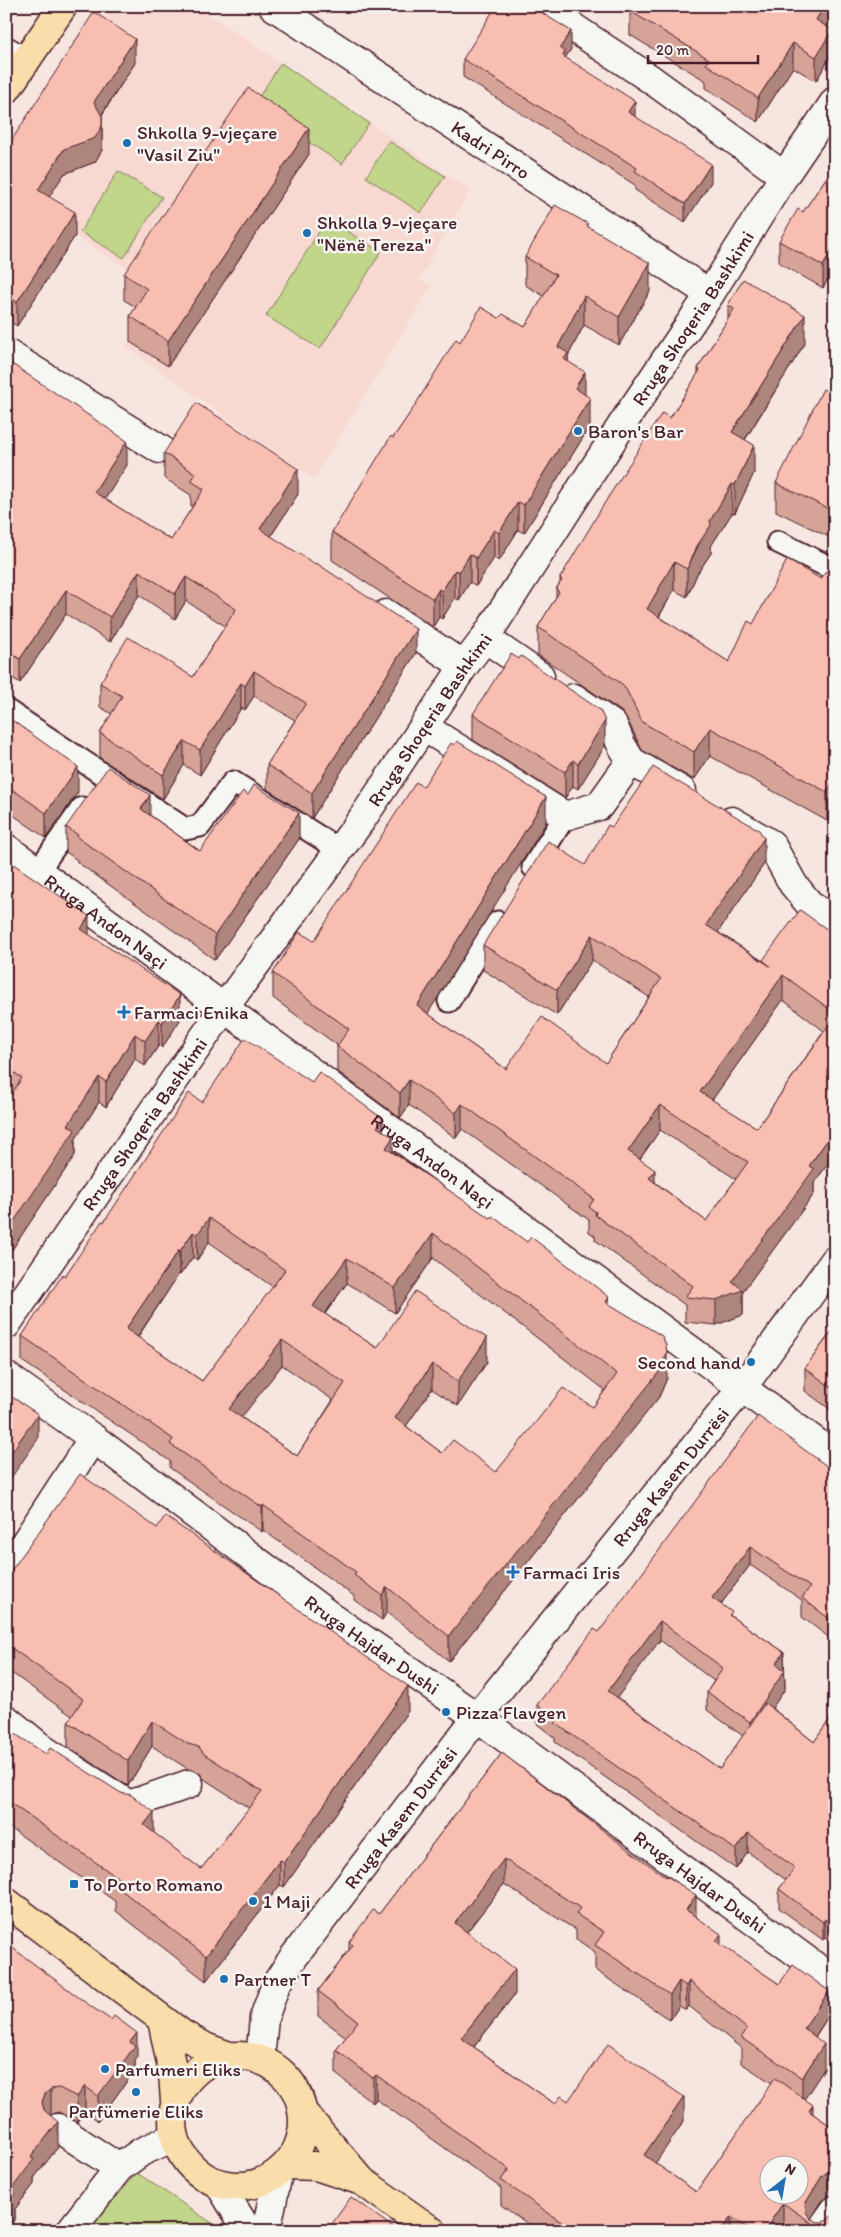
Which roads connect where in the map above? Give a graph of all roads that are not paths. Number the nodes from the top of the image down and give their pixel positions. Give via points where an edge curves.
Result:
1 (63, 6) edge
2 (273, 6) edge
3 (541, 6) edge
4 (16, 57) edge
5 (6, 90) edge
6 (835, 101) edge
7 (784, 176) junction
8 (710, 294) junction
9 (6, 353) edge
10 (160, 449) dead end
11 (778, 542) dead end
12 (835, 570) edge
13 (367, 602) edge
14 (485, 638) junction
15 (464, 666) junction
16 (6, 710) edge
17 (424, 727) junction
18 (631, 761) junction
19 (104, 776) junction
20 (565, 816) junction
21 (6, 848) edge
22 (338, 849) junction
23 (38, 871) junction
24 (523, 883) edge
25 (507, 908) edge
26 (835, 922) edge
27 (449, 1001) dead end
28 (224, 1008) junction
29 (835, 1260) edge
30 (6, 1325) edge
31 (6, 1376) edge
32 (742, 1388) junction
33 (93, 1438) junction
34 (835, 1456) edge
35 (6, 1572) edge
36 (477, 1717) junction
37 (6, 1719) edge
38 (189, 1784) dead end
39 (6, 1902) edge
40 (835, 1981) edge
41 (162, 2020) junction
42 (229, 2056) junction
43 (260, 2060) junction
44 (175, 2101) junction
45 (302, 2111) junction
46 (58, 2128) dead end
47 (174, 2137) junction
48 (119, 2168) junction
49 (283, 2169) junction
50 (362, 2181) junction
51 (219, 2184) junction
52 (835, 2210) edge
53 (70, 2231) edge
54 (248, 2231) edge
55 (266, 2231) edge
56 (432, 2231) edge
57 (820, 2231) edge

1 - 4 main road
2 - 8 street, Kadri Pirro
3 - 7 street via 652,80
4 - 5 main road
6 - 7 street, Rruga Shoqeria Bashkimi
7 - 8 street, Rruga Shoqeria Bashkimi
8 - 14 street, Rruga Shoqeria Bashkimi
9 - 10 street
11 - 12 lane
13 - 15 street
14 - 15 street, Rruga Shoqeria Bashkimi
14 - 18 street via 613,725
15 - 17 street, Rruga Shoqeria Bashkimi
16 - 19 lane
17 - 20 street
17 - 22 street, Rruga Shoqeria Bashkimi
18 - 20 street via 599,806
18 - 26 street via 771,844 793,884 810,906
19 - 22 lane via 185,829 200,826 233,782
19 - 23 lane
20 - 24 lane
21 - 23 street, Rruga Andon Naçi
22 - 28 street, Rruga Shoqeria Bashkimi
23 - 28 street, Rruga Andon Naçi
25 - 27 lane
28 - 30 street, Rruga Shoqeria Bashkimi
28 - 32 street, Rruga Andon Naçi
29 - 32 street, Rruga Kasem Durrësi
31 - 33 street, Rruga Hajdar Dushi
32 - 34 street, Rruga Andon Naçi
32 - 36 street, Rruga Kasem Durrësi
33 - 35 street
33 - 36 street, Rruga Hajdar Dushi via 330,1616
36 - 40 street, Rruga Hajdar Dushi
36 - 43 street, Rruga Kasem Durrësi via 276,1984 264,2018
37 - 38 street via 44,1750 129,1805
39 - 41 main road
41 - 42 main road via 205,2047
41 - 44 main road
42 - 43 main road
42 - 44 main road via 206,2064 187,2079
43 - 45 main road via 280,2071 295,2089
44 - 47 main road
45 - 49 main road via 303,2130 298,2148
45 - 50 main road
46 - 48 street
47 - 48 street via 141,2152
47 - 51 main road via 183,2158 199,2174
48 - 53 street
49 - 50 main road via 316,2166
49 - 51 main road via 259,2184
49 - 55 street
50 - 56 main road
51 - 54 street
52 - 57 street

